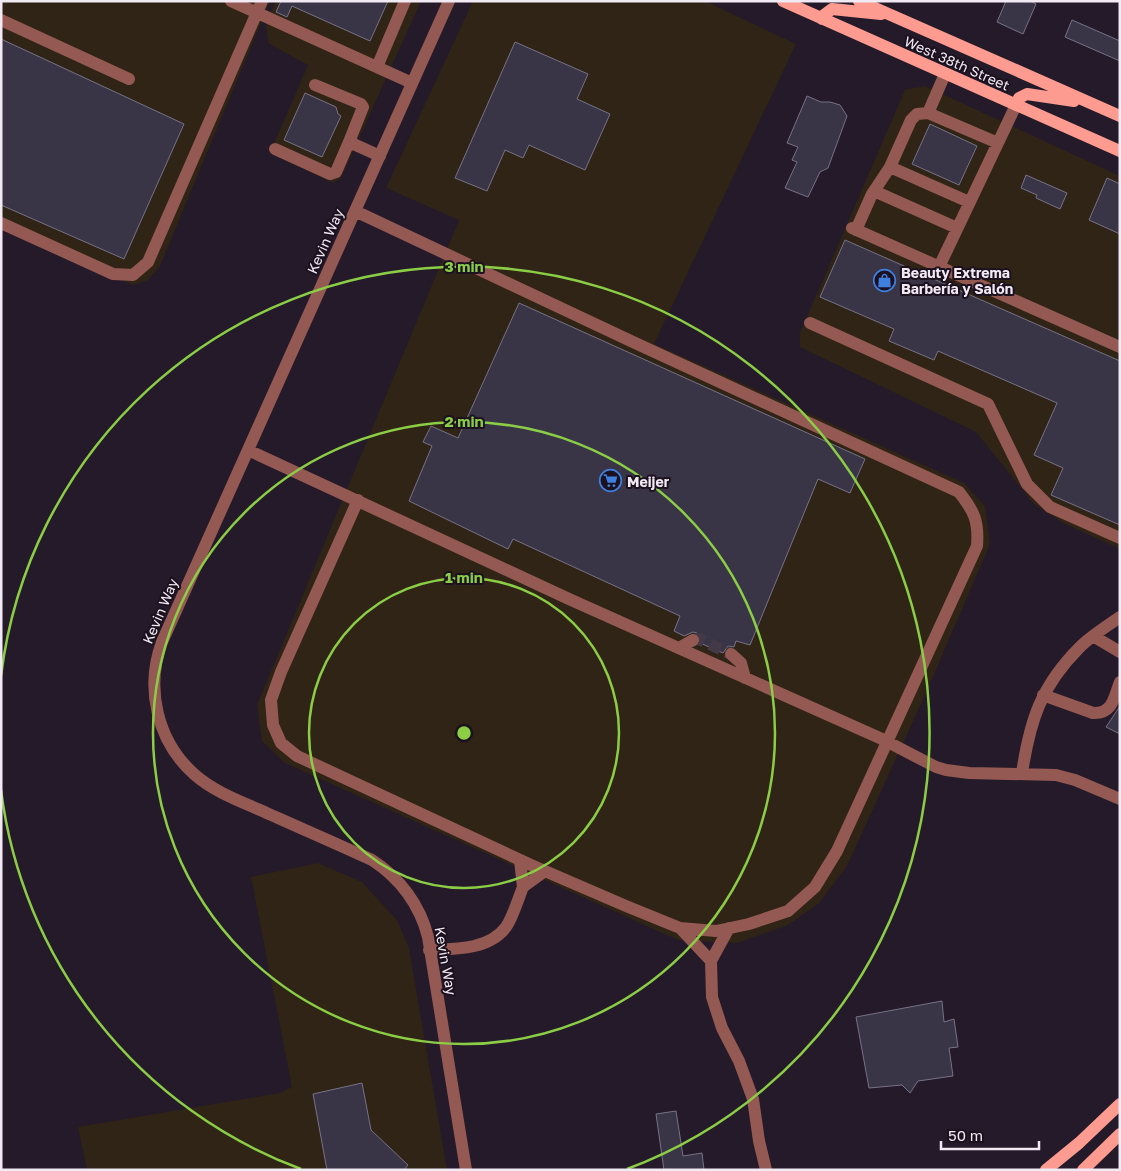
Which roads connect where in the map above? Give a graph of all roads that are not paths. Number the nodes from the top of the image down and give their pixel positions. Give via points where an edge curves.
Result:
1 (231, 1) edge
2 (405, 1) edge
3 (449, 1) edge
4 (783, 1) edge
5 (860, 1) edge
6 (259, 7) edge
7 (888, 15) junction
8 (822, 19) junction
9 (1, 20) edge
10 (377, 67) junction
11 (945, 74) junction
12 (129, 79) dead end
13 (412, 83) junction
14 (315, 85) dead end
15 (1089, 103) junction
16 (1016, 105) junction
17 (928, 112) junction
18 (1120, 116) edge
19 (349, 142) junction
20 (998, 143) junction
21 (275, 149) dead end
22 (1117, 149) edge
23 (380, 156) junction
24 (890, 167) junction
25 (874, 191) junction
26 (969, 202) junction
27 (355, 211) junction
28 (1, 223) edge
29 (957, 228) junction
30 (939, 267) junction
31 (810, 323) dead end
32 (1120, 347) edge
33 (248, 450) junction
34 (358, 500) junction
35 (1120, 538) edge
36 (1120, 617) edge
37 (1093, 636) junction
38 (693, 640) dead end
39 (679, 648) junction
40 (1120, 652) edge
41 (731, 654) tunnel mouth
42 (745, 678) junction
43 (1120, 682) edge
44 (1043, 695) junction
45 (888, 743) junction
46 (1022, 773) junction
47 (1120, 799) edge
48 (520, 860) junction
49 (546, 871) junction
50 (523, 887) junction
51 (680, 928) junction
52 (729, 928) junction
53 (429, 950) junction
54 (711, 961) junction
55 (1120, 1104) edge
56 (1120, 1134) edge
57 (466, 1170) edge
58 (766, 1170) edge
59 (1046, 1170) edge
60 (1083, 1170) edge

1 - 6 street
2 - 10 street
3 - 13 street, Kevin Way
4 - 8 main road, West 38th Street
5 - 7 main road, West 38th Street
6 - 10 street
6 - 28 street via 148,262 133,275 113,274
7 - 8 main road via 835,9 828,11
7 - 15 main road, West 38th Street
8 - 11 main road, West 38th Street
9 - 12 street
10 - 13 street
11 - 16 main road, West 38th Street
11 - 17 street
13 - 23 street, Kevin Way
14 - 19 street via 363,107
15 - 16 main road via 1027,94 1019,98
15 - 18 main road, West 38th Street
16 - 20 street
16 - 22 main road, West 38th Street
17 - 20 street
17 - 24 street via 917,114 911,120
19 - 21 street via 336,172 330,174
19 - 23 street
20 - 26 street
23 - 27 street, Kevin Way
24 - 25 street
24 - 26 street
25 - 29 street
25 - 30 street via 854,229
26 - 29 street
27 - 33 street, Kevin Way
27 - 45 street via 959,492 971,507 978,527 977,546
29 - 30 street
30 - 32 street
31 - 35 street via 988,404 1027,484 1050,506
33 - 34 street
33 - 53 street, Kevin Way via 158,654 154,696 163,732 186,767 215,789 372,860 387,870 415,903 426,931
34 - 39 street
34 - 48 street via 271,700 273,725 281,743 297,756
36 - 37 street
37 - 40 street
37 - 44 street via 1055,676
38 - 39 street
39 - 42 street
41 - 42 street via 741,663
42 - 45 street
43 - 44 street via 1110,707 1102,714
44 - 46 street via 1033,717
45 - 46 street via 946,770
45 - 52 street via 837,851 815,888 788,911
46 - 47 street via 1066,777
48 - 49 street
48 - 50 street
49 - 50 street
49 - 51 street
50 - 53 street via 506,927 488,942 462,949
51 - 52 street
51 - 54 street
52 - 54 street
53 - 57 street, Kevin Way
54 - 58 street via 712,997 753,1099
55 - 59 main road
56 - 60 main road

